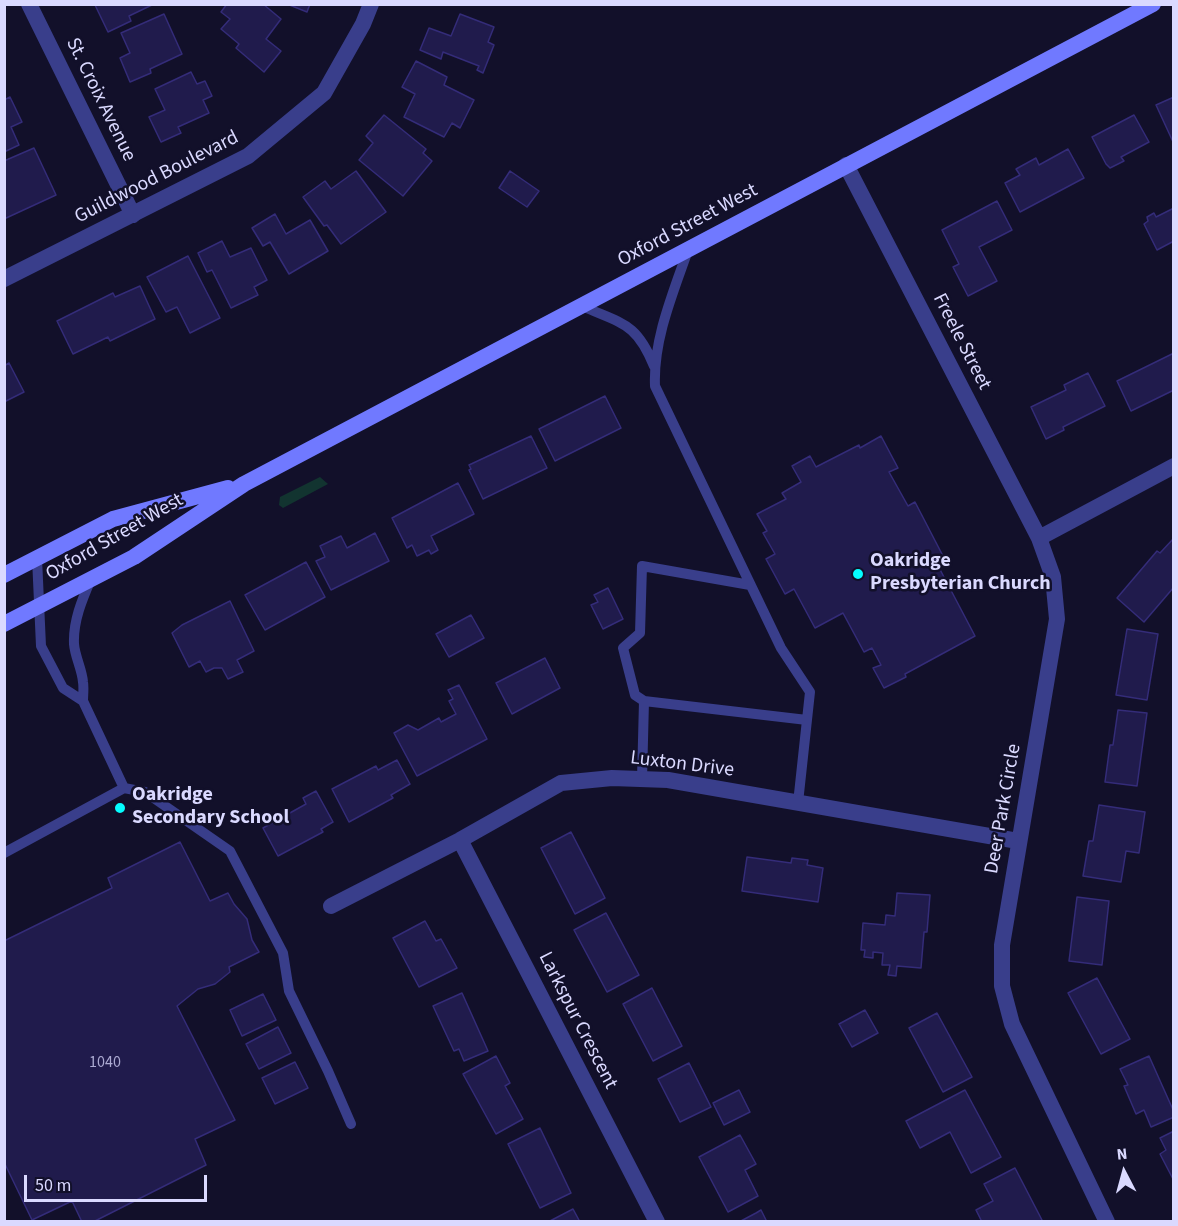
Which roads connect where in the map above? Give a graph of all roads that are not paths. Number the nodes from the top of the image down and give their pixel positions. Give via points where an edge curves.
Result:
1 (29, 4) edge
2 (370, 4) edge
3 (1153, 4) edge
4 (846, 165) junction
5 (133, 215) junction
6 (688, 250) junction
7 (4, 279) edge
8 (582, 306) junction
9 (654, 366) junction
10 (1173, 466) edge
11 (244, 484) junction
12 (1039, 538) junction
13 (37, 558) junction
14 (4, 575) edge
15 (92, 579) junction
16 (750, 585) junction
17 (40, 606) junction
18 (4, 624) edge
19 (83, 701) junction
20 (644, 701) junction
21 (807, 720) junction
22 (642, 779) junction
23 (124, 788) junction
24 (798, 803) junction
25 (460, 840) junction
26 (1018, 841) junction
27 (4, 853) edge
28 (331, 906) dead end
29 (351, 1124) dead end
30 (657, 1221) edge
31 (1107, 1221) edge

1 - 5 street, St. Croix Avenue
2 - 5 street, Guildwood Boulevard via 324,93 248,156
3 - 4 main road, Oxford Street West
4 - 6 main road, Oxford Street West
4 - 12 street, Freele Street
5 - 7 street, Guildwood Boulevard
6 - 8 main road, Oxford Street West
6 - 9 lane
8 - 9 lane via 632,329
8 - 11 main road, Oxford Street West
9 - 16 lane via 655,386
10 - 12 street
11 - 13 main road, Oxford Street West via 113,519
11 - 15 main road, Oxford Street West via 134,557
12 - 26 street, Deer Park Circle via 1053,578 1057,619
13 - 14 main road, Oxford Street West
13 - 17 lane
15 - 17 main road, Oxford Street West
15 - 19 lane via 75,628
16 - 20 lane via 642,566 640,633 623,648 635,694
16 - 21 lane via 781,648 810,692
17 - 18 main road, Oxford Street West
17 - 19 lane via 42,646 63,688
19 - 23 lane
20 - 21 lane
20 - 22 lane
21 - 24 lane
22 - 24 street, Luxton Drive
22 - 25 street, Luxton Drive via 561,783
23 - 27 lane
23 - 29 lane via 144,792 230,851 283,953 289,991
24 - 26 street, Luxton Drive
25 - 28 street, Luxton Drive
25 - 30 street, Larkspur Crescent
26 - 31 street, Deer Park Circle via 1002,945 1002,986 1012,1024

